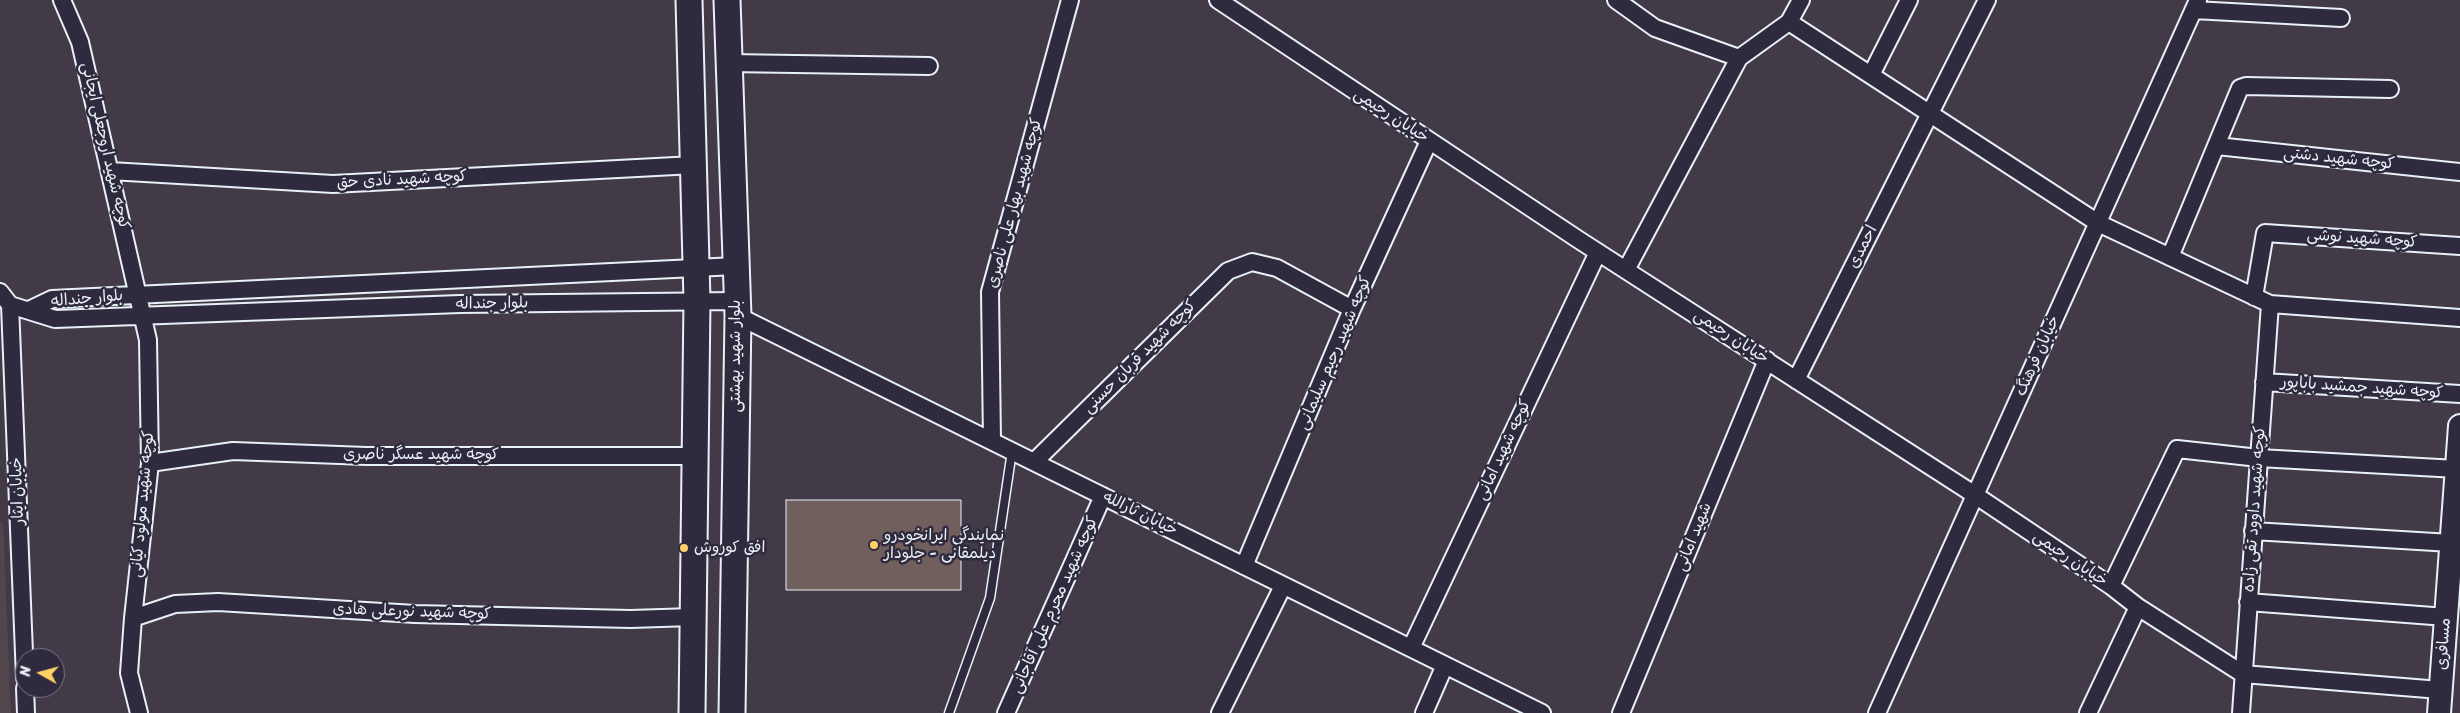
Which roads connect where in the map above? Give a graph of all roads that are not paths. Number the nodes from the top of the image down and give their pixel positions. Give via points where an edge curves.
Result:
1 (62, 0) edge
2 (689, 0) edge
3 (726, 0) edge
4 (1070, 0) edge
5 (1218, 0) edge
6 (1616, 0) edge
7 (1801, 0) edge
8 (1909, 0) edge
9 (1987, 0) edge
10 (2196, 5) edge
11 (2341, 18) dead end
12 (1789, 22) junction
13 (1739, 58) junction
14 (728, 63) junction
15 (929, 66) dead end
16 (1871, 76) junction
17 (2390, 89) dead end
18 (1930, 114) junction
19 (1429, 141) junction
20 (2217, 146) junction
21 (694, 165) junction
22 (110, 171) junction
23 (2460, 172) edge
24 (2098, 223) junction
25 (2460, 246) edge
26 (1598, 252) junction
27 (2170, 257) junction
28 (736, 266) junction
29 (696, 267) junction
30 (1626, 270) junction
31 (375, 282) junction
32 (0, 292) edge
33 (140, 294) junction
34 (2254, 297) junction
35 (697, 301) junction
36 (2270, 304) junction
37 (10, 305) junction
38 (371, 308) junction
39 (738, 308) junction
40 (1352, 309) junction
41 (29, 310) junction
42 (144, 316) junction
43 (2460, 318) edge
44 (1767, 360) junction
45 (1796, 380) junction
46 (2264, 382) junction
47 (2460, 394) edge
48 (2460, 426) edge
49 (992, 441) junction
50 (1012, 451) junction
51 (694, 456) junction
52 (2258, 458) junction
53 (1034, 462) junction
54 (150, 463) junction
55 (2457, 469) junction
56 (1975, 495) junction
57 (1103, 496) junction
58 (2253, 531) junction
59 (2451, 543) junction
60 (1244, 566) junction
61 (1283, 586) junction
62 (2111, 586) junction
63 (2248, 602) junction
64 (2138, 607) junction
65 (693, 617) junction
66 (2446, 617) junction
67 (132, 618) junction
68 (24, 648) edge
69 (1411, 648) junction
70 (1445, 665) junction
71 (2243, 674) junction
72 (2440, 690) junction
73 (25, 698) edge
74 (26, 713) edge
75 (139, 713) edge
76 (692, 713) edge
77 (732, 713) edge
78 (949, 713) edge
79 (1006, 713) edge
80 (1220, 713) edge
81 (1424, 713) edge
82 (1542, 713) edge
83 (1621, 713) edge
84 (1877, 713) edge
85 (2088, 713) edge
86 (2241, 713) edge
87 (2439, 713) edge

1 - 22 street, کوچه شهید اروجعلی ایجانی via 80,42
2 - 21 main road
3 - 14 main road, بلوار شهید بهشتی
4 - 49 street, کوچه شهید بهار علی ناصری via 990,292
5 - 19 street, خیابان رحیمی
6 - 13 street via 1655,28
7 - 12 street
8 - 16 street
9 - 18 street, احمدی
10 - 11 street
10 - 24 street, خیابان فرهنگ
12 - 13 street
12 - 16 street
13 - 30 street
14 - 15 street
14 - 28 main road, بلوار شهید بهشتی
16 - 18 street
17 - 20 street via 2246,86 2240,88
18 - 24 street
18 - 45 street, احمدی
19 - 26 street, خیابان رحیمی
19 - 40 street, کوچه شهید رحیم سلیمانی
20 - 23 street, کوچه شهید دشتی
20 - 27 street
21 - 22 street, کوچه شهید نادی حق via 333,184
21 - 29 main road
22 - 33 street, کوچه شهید اروجعلی ایجانی
24 - 27 street
24 - 56 street, خیابان فرهنگ
25 - 34 street, کوچه شهید نوشی via 2265,233
26 - 30 street, خیابان رحیمی
26 - 69 street, کوچه شهید امانی
27 - 34 street
28 - 29 street, بلوار جنداله
28 - 39 main road, بلوار شهید بهشتی
29 - 31 street, بلوار جنداله
29 - 35 main road
30 - 44 street, خیابان رحیمی
31 - 33 street, بلوار جنداله
31 - 38 street
32 - 37 street
33 - 41 street, بلوار جنداله via 52,299
33 - 42 street, کوچه شهید مولود کیانی
34 - 36 street
35 - 38 street, بلوار جنداله
35 - 39 street, بلوار جنداله
35 - 51 main road
36 - 43 street
36 - 46 street, کوچه شهید داوود تقی زاده
37 - 41 street
37 - 68 street, خیابان ایثار
38 - 42 street, بلوار جنداله
39 - 49 street, خیابان ثارالله
39 - 77 main road, بلوار شهید بهشتی
40 - 53 street, کوچه شهید قربان حسنی via 1296,276 1252,262 1228,271
40 - 60 street, کوچه شهید رحیم سلیمانی
41 - 42 street, بلوار جنداله via 55,319
42 - 54 street, کوچه شهید مولود کیانی via 148,340
44 - 45 street, خیابان رحیمی
44 - 83 street, شهید امانی
45 - 56 street, خیابان رحیمی
46 - 47 street, کوچه شهید جمشید باباپور
46 - 52 street, کوچه شهید داوود تقی زاده
48 - 55 main road, مسافری
49 - 50 street, خیابان ثارالله
50 - 53 street, خیابان ثارالله
50 - 78 lane via 990,598
51 - 54 street, کوچه شهید عسگر ناصری via 366,456 233,451
51 - 65 main road
52 - 55 street
52 - 58 street, کوچه شهید داوود تقی زاده
52 - 62 street via 2176,449
53 - 57 street, خیابان ثارالله
54 - 67 street, کوچه شهید مولود کیانی
55 - 59 main road, مسافری
56 - 62 street, خیابان رحیمی
56 - 84 street, خیابان فرهنگ
57 - 60 street, خیابان ثارالله
57 - 79 street, کوچه شهید محرم علی آقاجانی
58 - 59 street
58 - 63 street, کوچه شهید داوود تقی زاده
59 - 66 main road, مسافری
60 - 61 street, خیابان ثارالله
61 - 69 street, خیابان ثارالله
61 - 80 street
62 - 64 street, خیابان رحیمی
63 - 66 street
63 - 71 street, کوچه شهید داوود تقی زاده
64 - 71 street, خیابان رحیمی
64 - 85 street
65 - 67 street, کوچه شهید نورعلی هادی via 630,619 415,614 218,602 175,604
65 - 76 main road
66 - 72 main road, مسافری
67 - 75 street, کوچه شهید مولود کیانی via 130,673
69 - 70 street, خیابان ثارالله
70 - 81 street
70 - 82 street, خیابان ثارالله
71 - 72 street
71 - 86 street, کوچه شهید داوود تقی زاده
72 - 87 main road, مسافری
73 - 74 street

